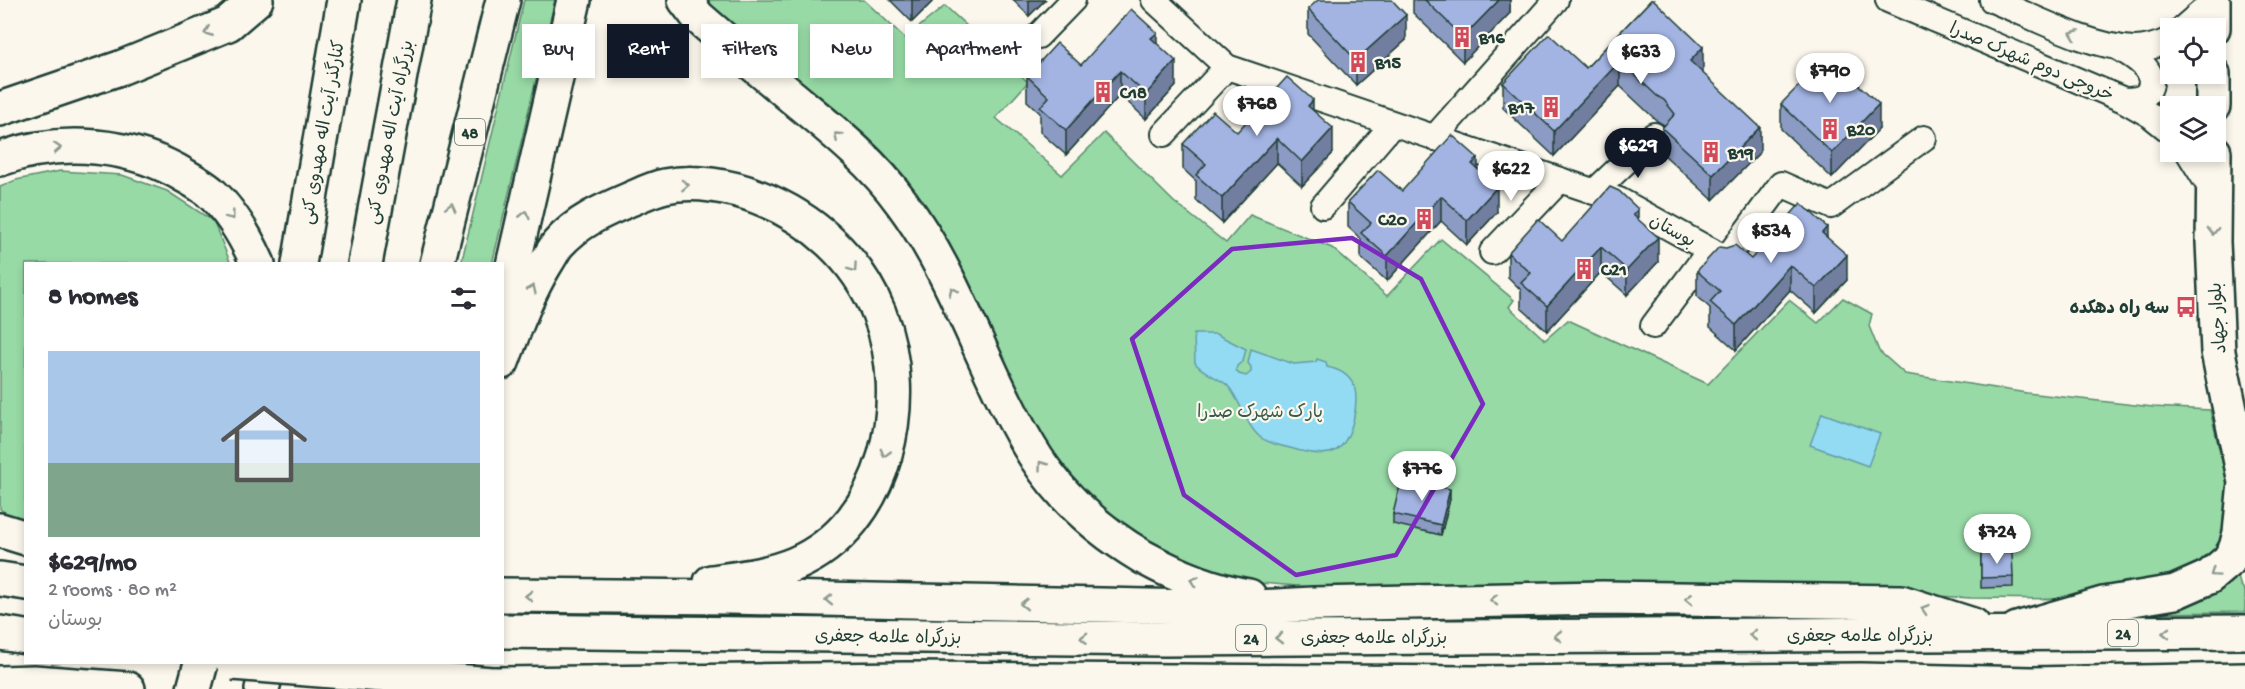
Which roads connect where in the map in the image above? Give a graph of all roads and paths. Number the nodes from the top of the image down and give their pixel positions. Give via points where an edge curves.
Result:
1 (256, 0) edge
2 (344, 0) edge
3 (414, 0) edge
4 (503, 0) edge
5 (574, 0) edge
6 (685, 0) edge
7 (1073, 0) edge
8 (1155, 0) edge
9 (1556, 0) edge
10 (1888, 0) edge
11 (1992, 0) edge
12 (2213, 10) edge
13 (2200, 18) edge
14 (1041, 33) edge
15 (2160, 44) edge
16 (2117, 47) junction
17 (1227, 67) junction
18 (2124, 100) junction
19 (0, 109) edge
20 (2160, 122) edge
21 (1393, 124) junction
22 (1164, 134) dead end
23 (1654, 135) dead end
24 (1434, 138) junction
25 (1924, 138) dead end
26 (0, 159) edge
27 (2194, 162) edge
28 (2214, 162) edge
29 (1560, 180) junction
30 (1594, 192) junction
31 (2214, 194) junction
32 (1323, 206) dead end
33 (1710, 250) junction
34 (1492, 252) dead end
35 (257, 262) edge
36 (299, 262) edge
37 (365, 262) edge
38 (438, 262) edge
39 (504, 304) edge
40 (1653, 326) dead end
41 (504, 357) edge
42 (2245, 482) edge
43 (0, 530) edge
44 (24, 537) edge
45 (0, 545) edge
46 (24, 549) edge
47 (0, 579) edge
48 (24, 584) edge
49 (504, 595) edge
50 (579, 597) junction
51 (1313, 604) junction
52 (504, 631) edge
53 (2245, 632) edge
54 (0, 633) edge
55 (2000, 634) junction
56 (24, 637) edge
57 (201, 664) edge
58 (245, 664) edge
59 (269, 664) edge
60 (337, 664) edge
61 (419, 664) edge
62 (0, 673) edge
63 (2245, 680) edge
64 (2147, 681) junction
65 (34, 682) junction
66 (0, 683) edge
67 (2017, 686) edge
68 (118, 688) edge
69 (194, 689) edge
70 (262, 689) edge
71 (330, 689) edge
72 (412, 689) edge
73 (2179, 689) edge

1 -> 19 main road via 228,24 120,68
2 - 36 main road, کنارگذر آیت اله مهدوی کنی
3 - 37 main road, بزرگراه آیت اله مهدوی کنی
38 -> 4 main road, 48
39 -> 5 main road
51 -> 6 main road via 1272,596 1246,596 1190,580 1119,543 1092,522 1038,461 1013,418 932,247 902,202 874,168 698,17
7 - 14 street
8 - 17 street, بوستان
9 - 24 street
10 - 18 street, خروجی دوم شهرک صدرا
16 -> 11 street
12 - 13 street
15 - 16 street via 2136,49
16 - 18 street via 2135,57 2151,79 2144,97
17 - 21 street, بوستان
17 - 22 street
18 - 20 street, خروجی دوم شهرک صدرا
21 - 24 street, بوستان
21 - 32 street
23 - 30 street
24 - 29 street, بوستان
25 - 33 street, بوستان via 1831,206 1782,184 1726,259
26 -> 35 main road via 52,147 95,147 153,160 209,190 232,216
27 - 31 street
28 - 31 main road, بلوار جهاد
29 - 30 street, بوستان
29 - 34 street
30 - 33 street, بوستان via 1619,200
31 -> 42 main road, بلوار جهاد via 2218,352
33 - 40 street
41 -> 50 main road via 534,283 558,244 594,214 665,186 694,185 750,193 804,220 849,261 879,313 893,381 890,434 876,482 839,534 796,564 768,573
42 -> 55 main road, بلوار جهاد via 2236,548 2229,560 2209,577 2175,592 2103,604
43 - 44 main road
45 - 46 main road
47 - 48 main road
50 -> 49 main road
51 -> 50 main road via 1240,608
55 -> 51 main road via 1902,602 1602,598
55 -> 52 main road, بزرگراه علامه جعفری / 24 via 1164,639
53 -> 55 main road, بزرگراه علامه جعفری / 24
54 - 56 main road
57 - 69 main road
58 - 67 main road, bridge via 492,684 906,678 1474,683 1861,680
59 - 70 main road
60 - 71 main road
61 - 72 main road
62 - 65 main road
63 - 64 main road
64 - 67 main road
64 - 73 main road
65 - 66 main road
65 - 68 main road

